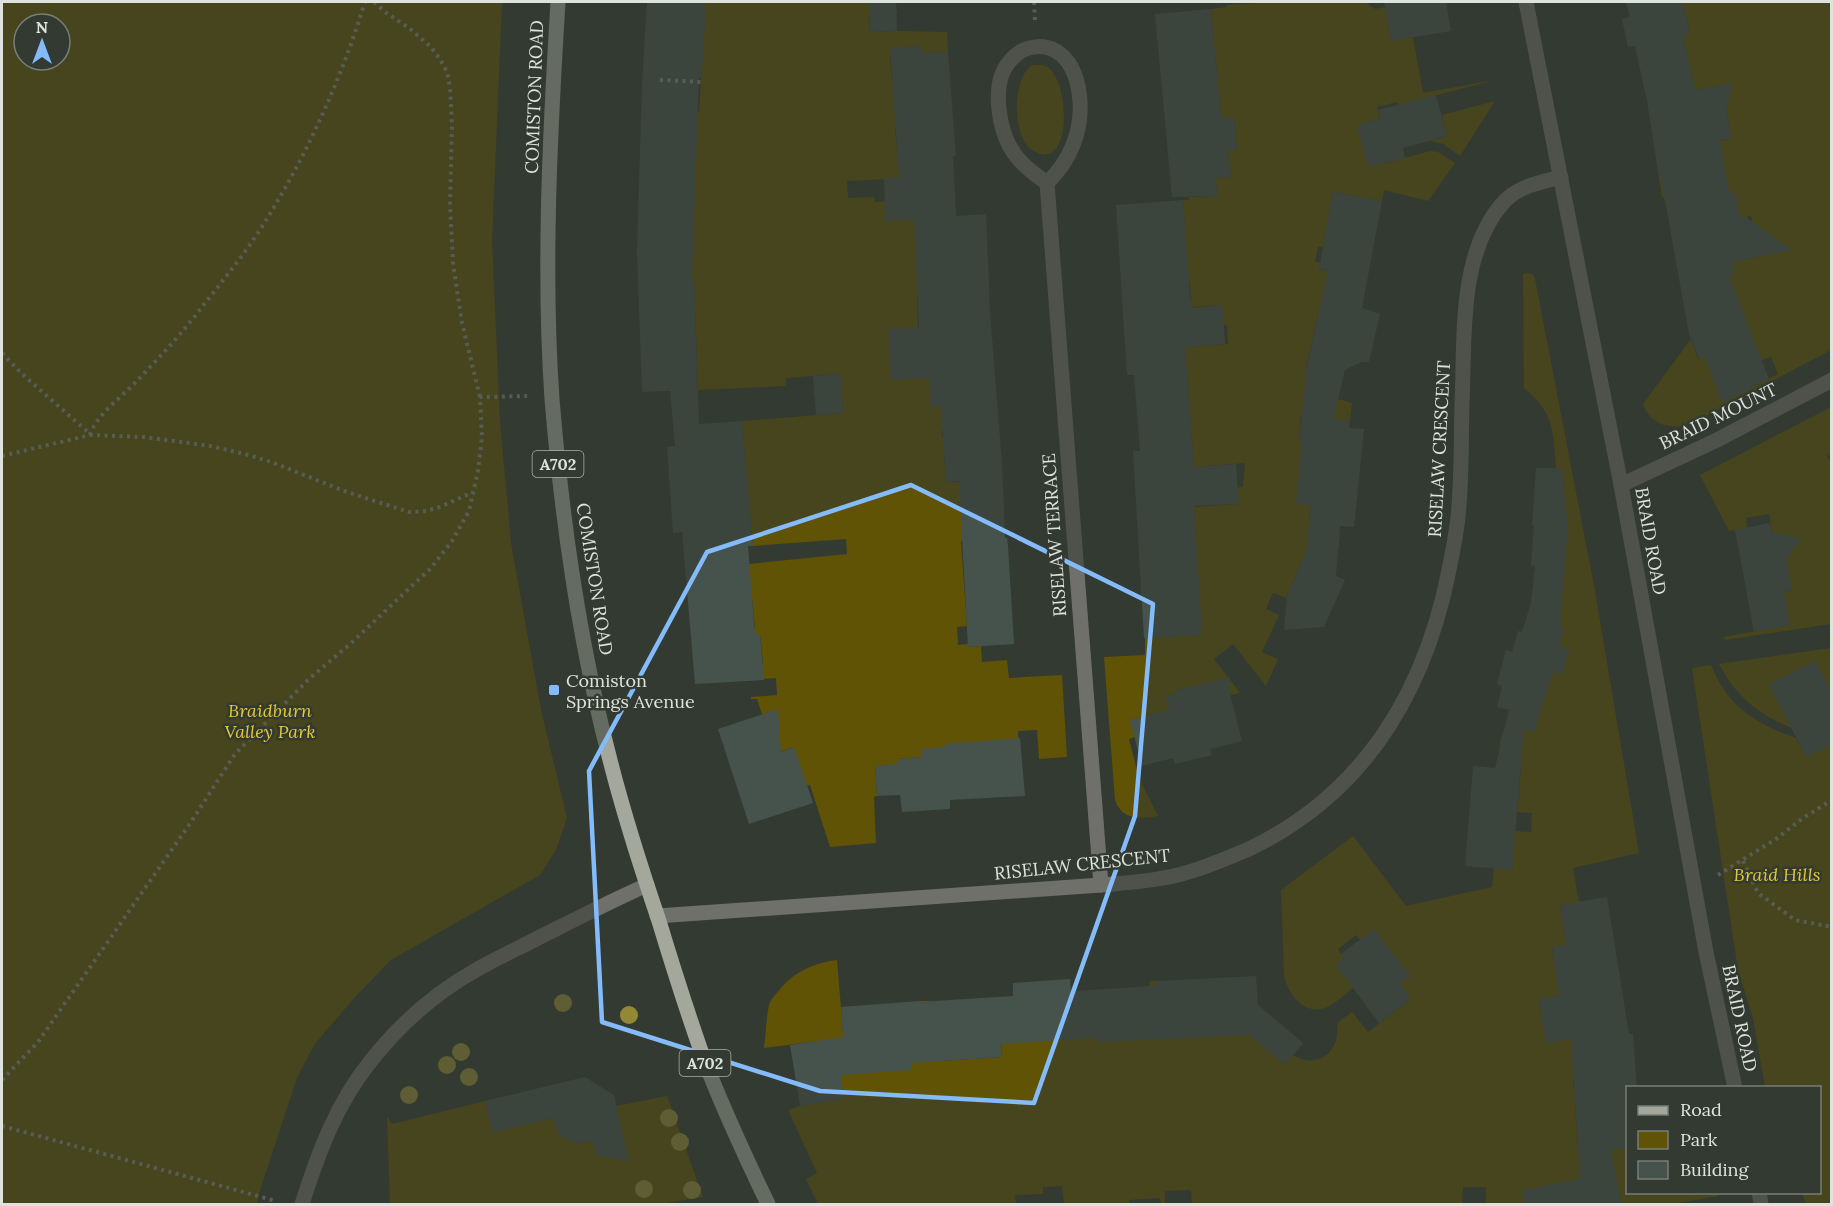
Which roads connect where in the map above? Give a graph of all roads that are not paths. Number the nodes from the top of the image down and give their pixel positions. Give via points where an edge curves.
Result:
1 (558, 2) edge
2 (1526, 2) edge
3 (1561, 177) junction
4 (1047, 183) junction
5 (1832, 380) edge
6 (1621, 485) junction
7 (647, 885) junction
8 (1101, 885) junction
9 (657, 916) junction
10 (1735, 1086) edge
11 (302, 1204) edge
12 (768, 1204) edge

1 - 7 main road, COMISTON ROAD / A702 via 549,302 552,395 563,508 574,591 609,758
2 - 3 street, BRAID ROAD
3 - 6 street, BRAID ROAD
3 - 8 street, RISELAW CRESCENT via 1525,186 1511,195 1492,219 1476,254 1467,296 1458,517 1451,566 1424,660 1386,732 1344,783 1275,836 1224,860 1165,878
4 - 4 street via 1064,164 1073,145 1080,105 1068,62 1058,52 1036,46 1016,55 1005,69 1000,84 1000,112 1011,148 1026,167
4 - 8 street, RISELAW TERRACE
5 - 6 street, BRAID MOUNT
6 - 10 street, BRAID ROAD via 1706,952
7 - 9 main road, COMISTON ROAD / A702
7 - 11 street via 474,971 395,1032 368,1063 340,1107 316,1159
8 - 9 street, RISELAW CRESCENT
9 - 12 main road, COMISTON ROAD / A702 via 705,1061

